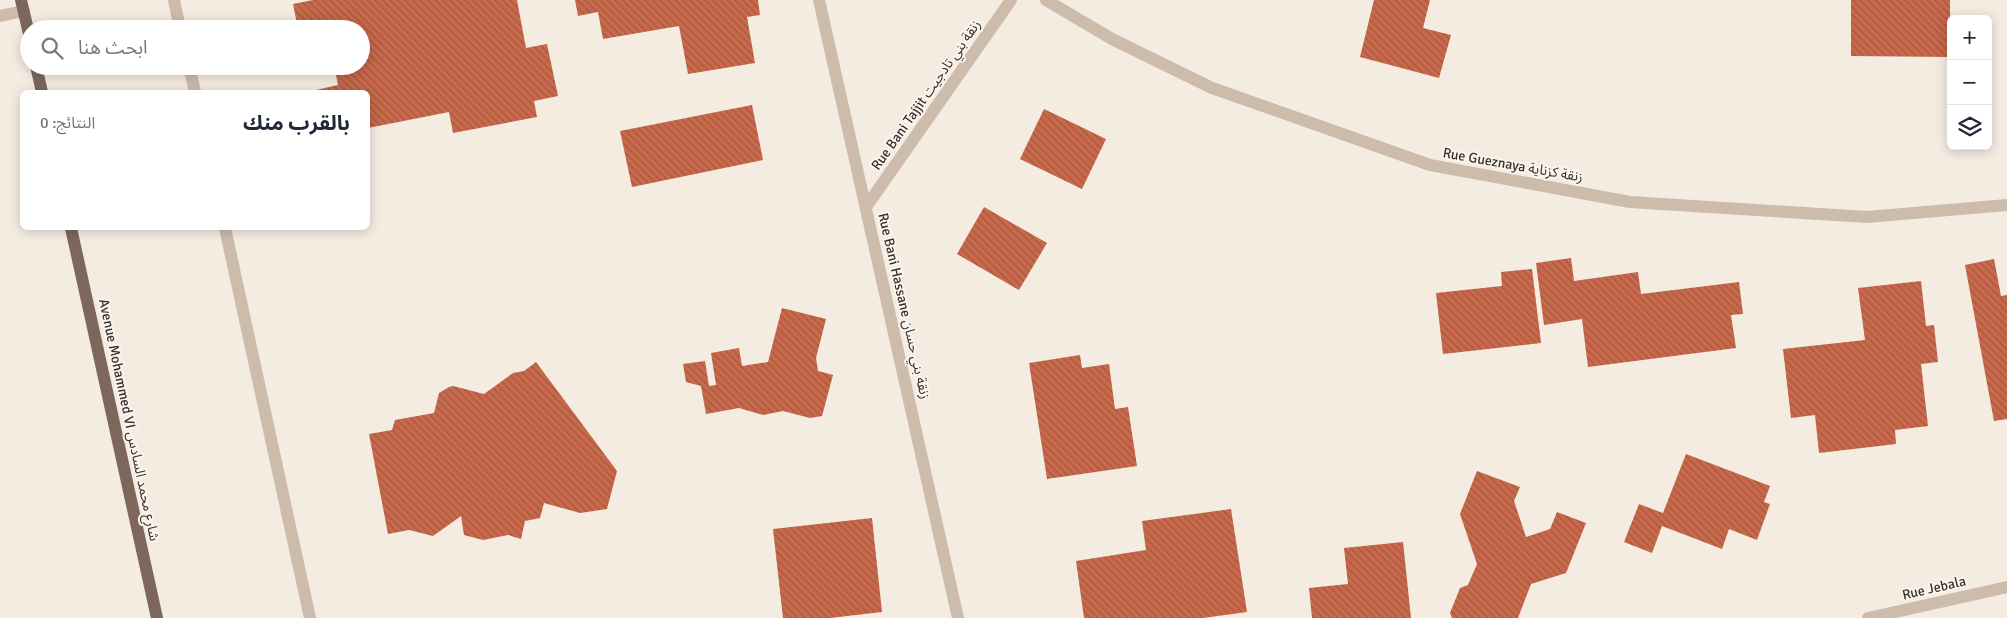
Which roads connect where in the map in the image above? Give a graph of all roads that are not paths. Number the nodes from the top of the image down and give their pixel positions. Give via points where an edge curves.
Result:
1 (174, 0) edge
2 (819, 0) edge
3 (1011, 0) edge
4 (1046, 0) edge
5 (22, 5) edge
6 (0, 16) edge
7 (26, 20) edge
8 (178, 20) edge
9 (38, 75) edge
10 (191, 75) edge
11 (42, 90) edge
12 (195, 90) edge
13 (2007, 205) edge
14 (866, 207) junction
15 (71, 230) edge
16 (225, 230) edge
17 (2007, 587) edge
18 (157, 618) edge
19 (310, 618) edge
20 (958, 618) edge
21 (1868, 618) edge

1 - 8 street
2 - 14 street, Rue Bani Hassane زنقة بني حسان
3 - 14 street, Rue Bani Tajjit زنقة بني تادجيت
4 - 13 street, Rue Gueznaya زنقة كزناية via 1112,38 1212,88 1430,165 1630,202 1867,217
5 - 6 street
5 - 7 main road
9 - 11 main road
10 - 12 street
14 - 20 street, Rue Bani Hassane زنقة بني حسان
15 - 18 main road, Avenue Mohammed VI شارع محمد السادس
16 - 19 street
17 - 21 street, Rue Jebala

